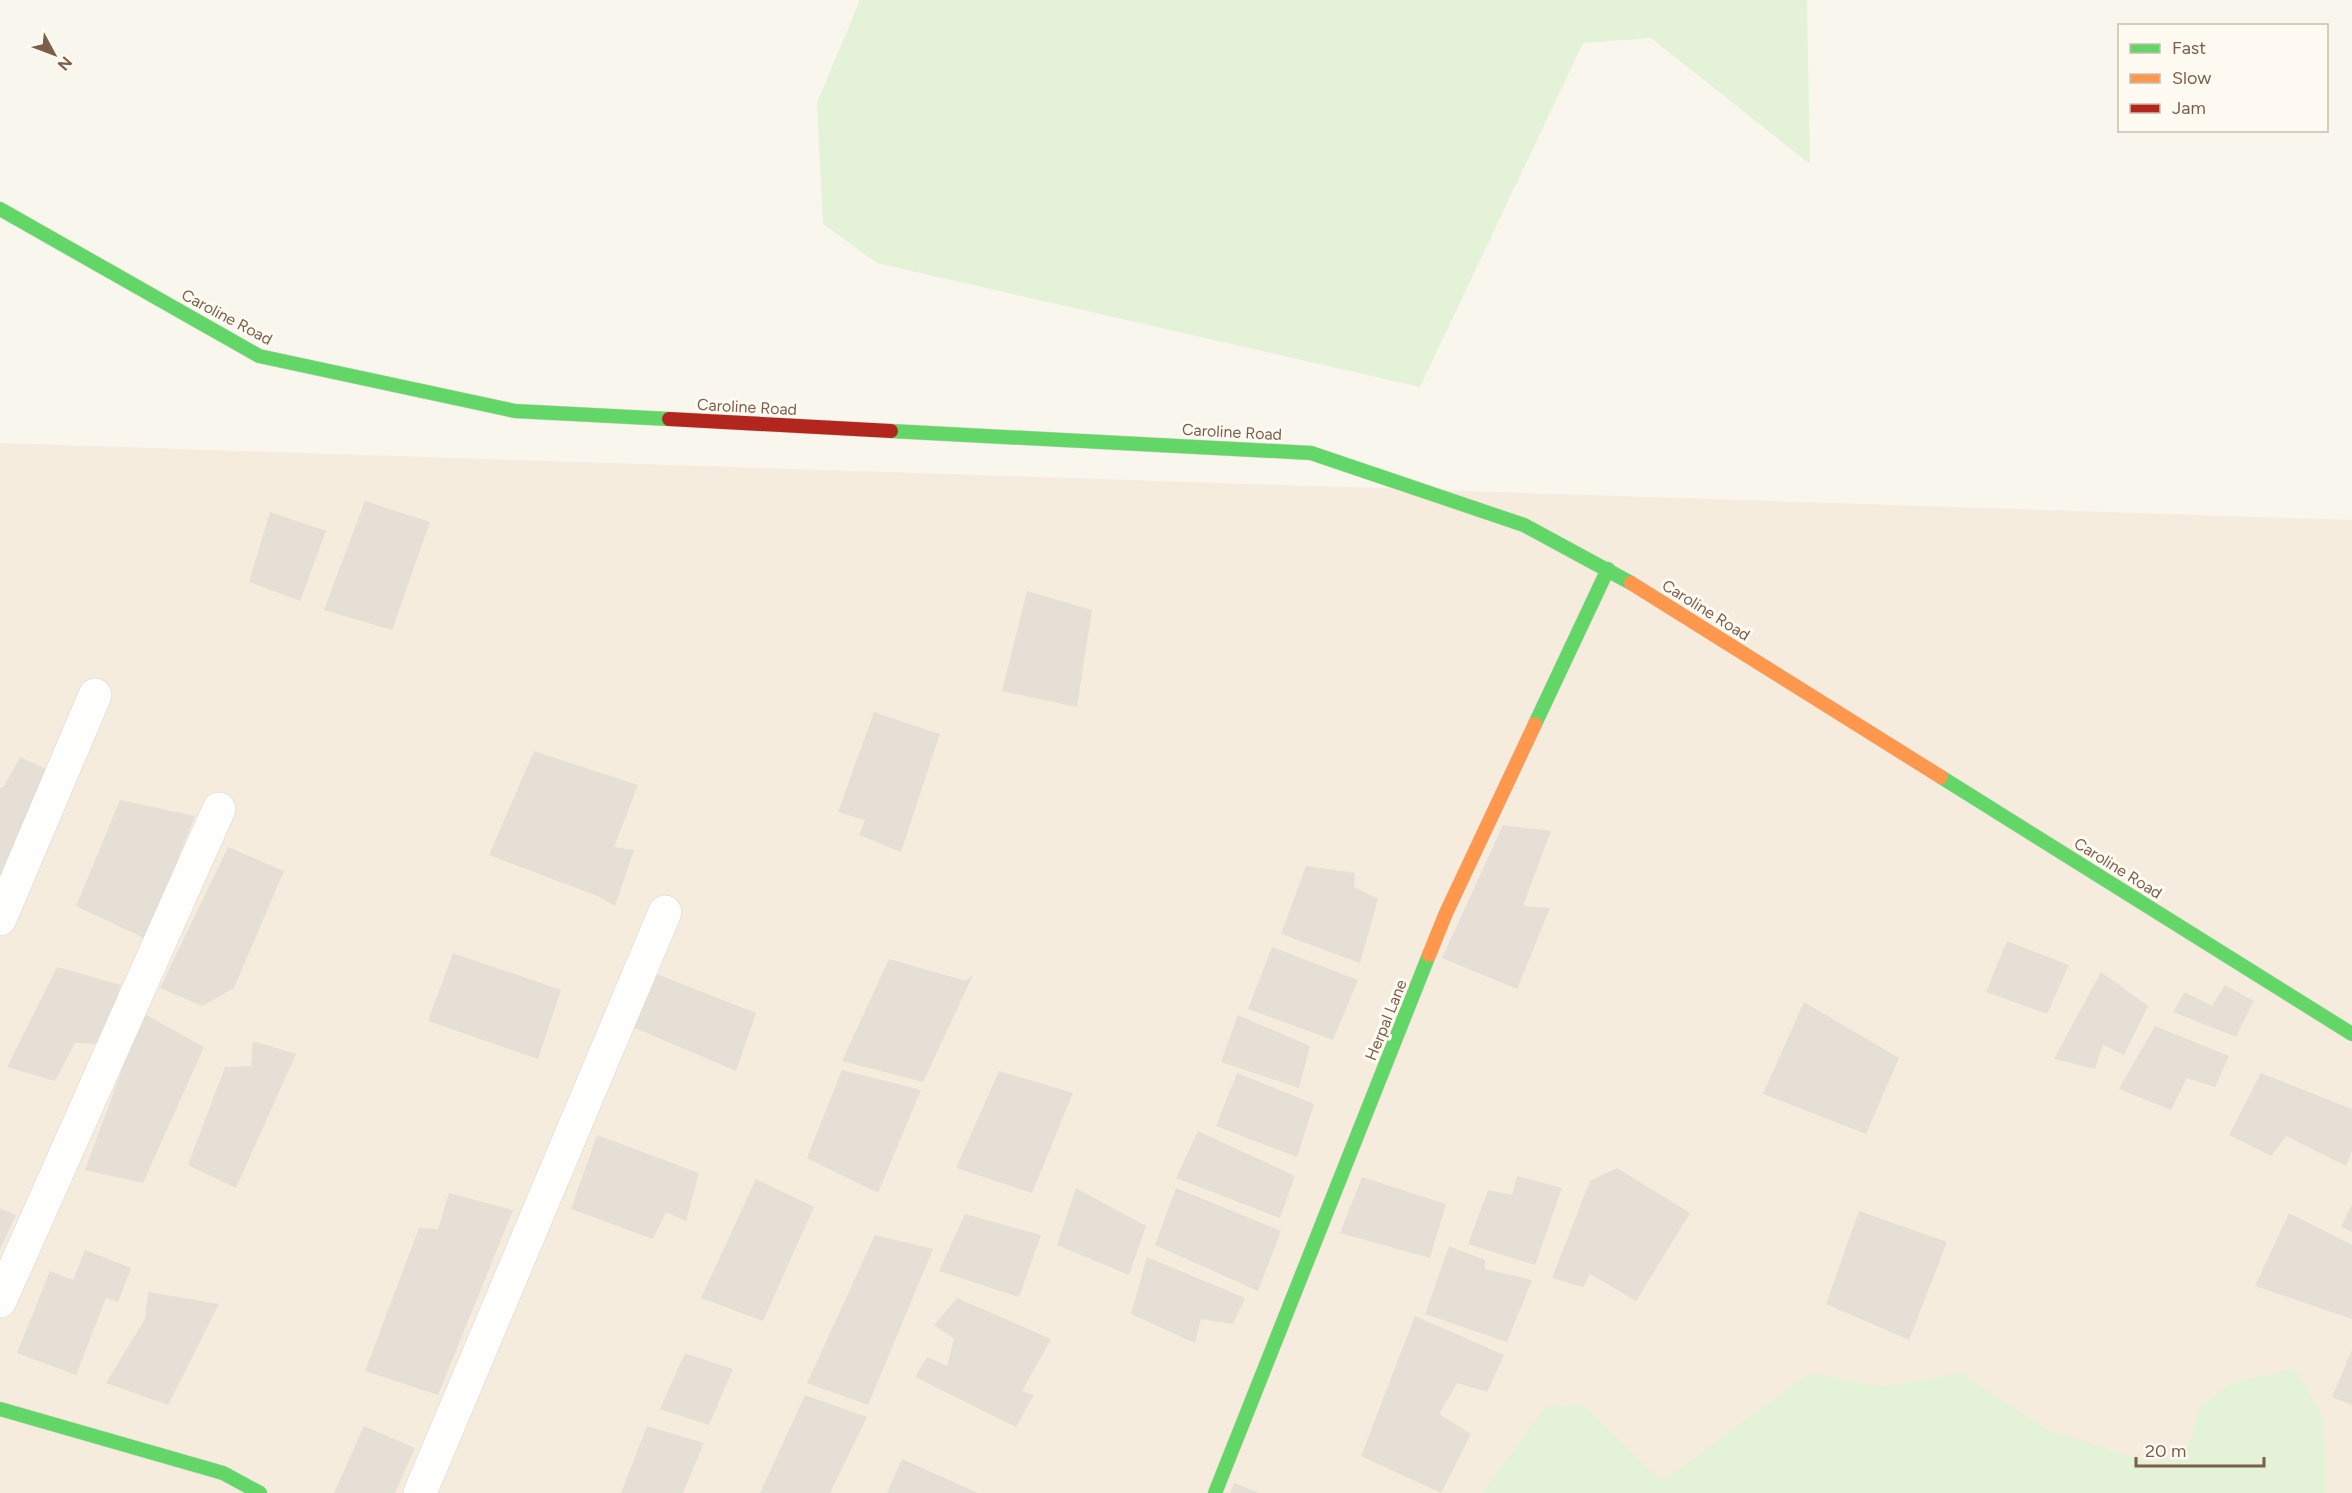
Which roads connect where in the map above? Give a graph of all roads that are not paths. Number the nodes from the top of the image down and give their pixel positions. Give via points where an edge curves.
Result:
1 (0, 209) edge
2 (1608, 568) junction
3 (95, 695) dead end
4 (219, 809) dead end
5 (665, 912) dead end
6 (0, 919) edge
7 (2352, 1034) edge
8 (0, 1301) edge
9 (0, 1409) edge
10 (260, 1493) edge
11 (420, 1493) edge
12 (1215, 1493) edge

1 - 2 main road, Caroline Road via 259,356 515,411 1311,453 1524,525
2 - 7 main road, Caroline Road
2 - 12 main road, Herpal Lane via 1446,913
3 - 6 street
4 - 8 street
5 - 11 street
9 - 10 main road via 223,1473

